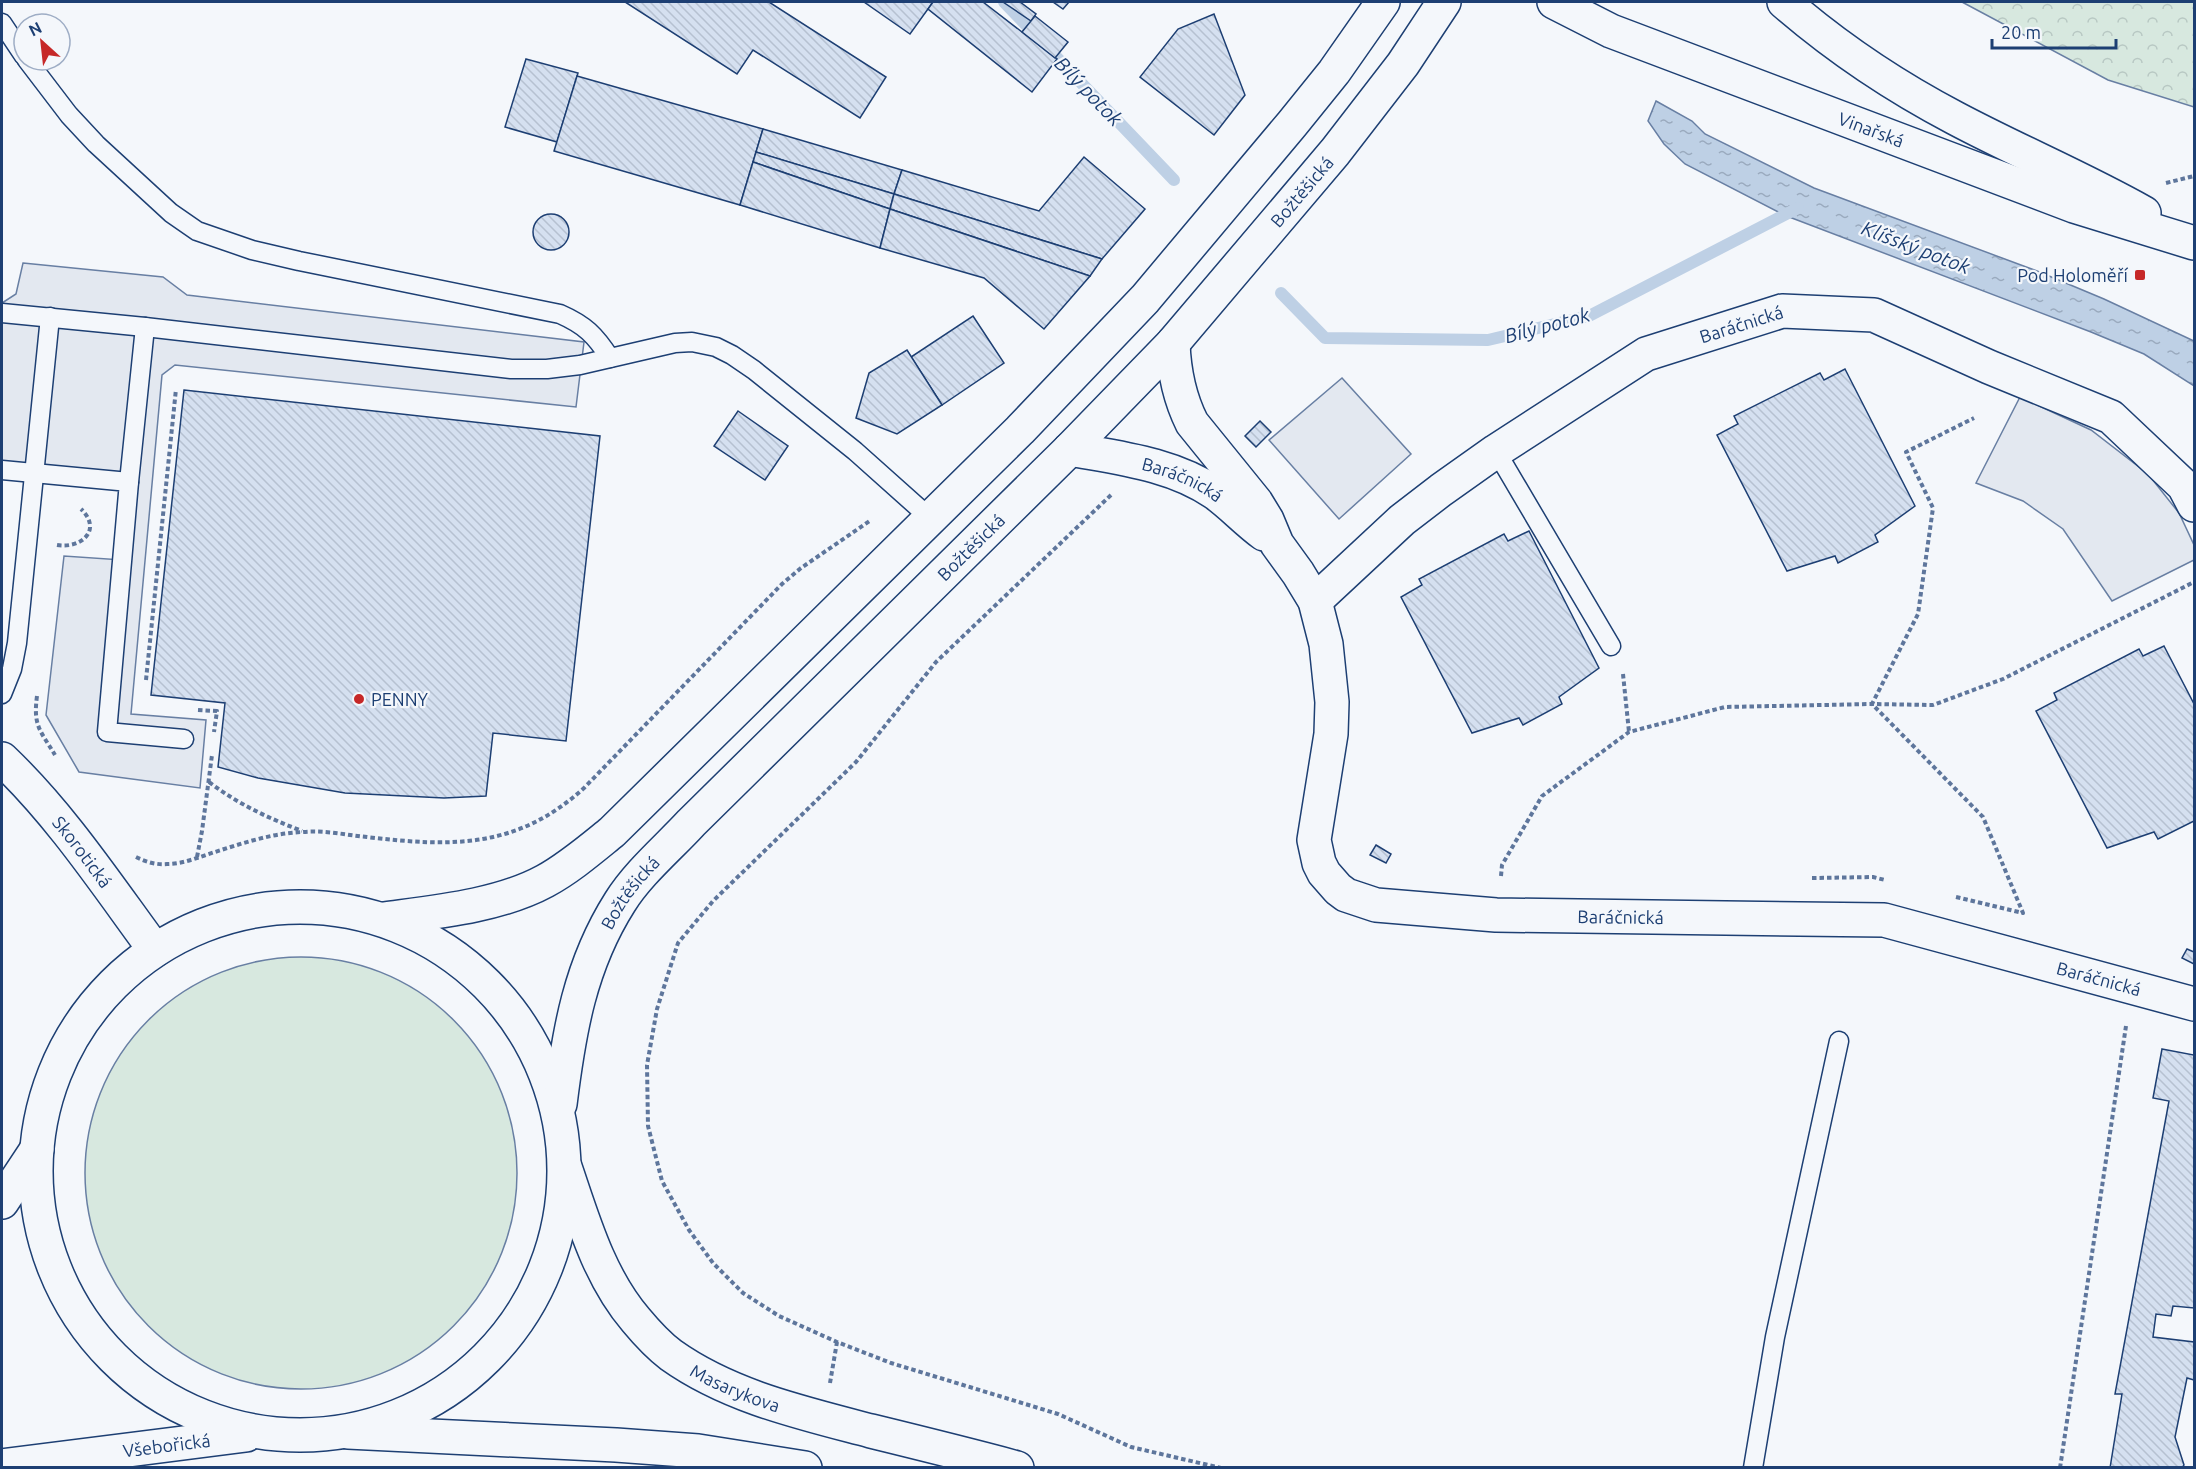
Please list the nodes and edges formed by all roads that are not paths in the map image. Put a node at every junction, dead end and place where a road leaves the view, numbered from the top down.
1 (1383, 2) edge
2 (1444, 2) edge
3 (1554, 2) edge
4 (1785, 2) edge
5 (2, 24) edge
6 (12, 39) edge
7 (36, 72) edge
8 (2194, 242) edge
9 (2, 313) edge
10 (50, 317) junction
11 (145, 327) junction
12 (1173, 343) junction
13 (610, 358) junction
14 (1070, 449) junction
15 (1496, 451) junction
16 (2, 470) edge
17 (33, 473) junction
18 (129, 482) junction
19 (2194, 505) edge
20 (930, 518) junction
21 (1277, 544) junction
22 (1315, 601) junction
23 (1611, 646) road end
24 (2, 694) edge
25 (184, 739) dead end
26 (2, 759) edge
27 (382, 919) junction
28 (155, 950) junction
29 (2194, 1004) edge
30 (1839, 1041) dead end
31 (559, 1114) junction
32 (37, 1149) junction
33 (565, 1167) junction
34 (2, 1202) edge
35 (348, 1432) junction
36 (263, 1433) junction
37 (2, 1466) edge
38 (805, 1467) edge
39 (1017, 1467) edge
40 (1753, 1467) edge

1 - 20 street
2 - 12 street, Božtěšická
3 - 8 street, Vinařská
4 - 8 street, Vinařská
5 - 6 lane
7 - 13 lane
9 - 10 lane
10 - 11 lane
10 - 17 lane
11 - 13 lane
11 - 18 lane
12 - 14 street, Božtěšická
12 - 21 street, Baráčnická
13 - 20 lane
14 - 21 street, Baráčnická
14 - 31 street, Božtěšická
15 - 19 street, Baráčnická
15 - 22 street, Baráčnická
15 - 23 lane
16 - 17 lane
17 - 18 lane
17 - 24 lane
18 - 25 lane
20 - 27 street
21 - 22 street, Baráčnická
22 - 29 street, Baráčnická
26 - 28 street, Skorotická
27 - 28 street
27 - 31 street
28 - 32 street
30 - 40 lane
31 - 33 street
32 - 34 street
32 - 36 street
33 - 35 street
33 - 39 street, Masarykova
35 - 36 street
35 - 38 street
36 - 37 street, Všebořická

